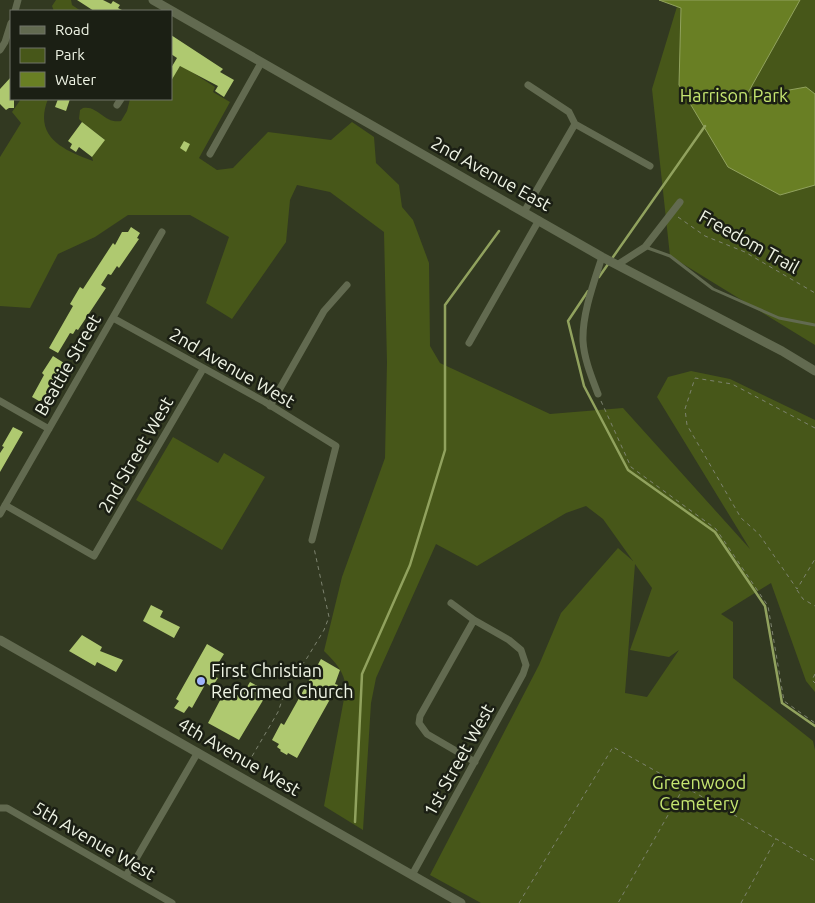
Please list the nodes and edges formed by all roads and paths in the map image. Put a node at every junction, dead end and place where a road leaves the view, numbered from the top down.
1 (154, 0) edge
2 (168, 10) edge
3 (172, 13) edge
4 (10, 27) edge
5 (0, 50) edge
6 (261, 64) junction
7 (528, 85) dead end
8 (575, 124) junction
9 (210, 154) dead end
10 (650, 166) dead end
11 (680, 202) dead end
12 (524, 212) junction
13 (672, 212) junction
14 (539, 220) junction
15 (162, 232) dead end
16 (644, 247) junction
17 (602, 257) junction
18 (617, 265) junction
19 (347, 284) dead end
20 (815, 292) edge
21 (112, 318) junction
22 (815, 326) edge
23 (469, 343) dead end
24 (203, 369) junction
25 (815, 371) edge
26 (598, 394) joint
27 (0, 401) edge
28 (270, 406) junction
29 (815, 428) edge
30 (49, 429) junction
31 (5, 505) junction
32 (0, 514) edge
33 (312, 540) joint
34 (815, 559) edge
35 (797, 589) junction
36 (451, 602) dead end
37 (815, 606) edge
38 (474, 620) junction
39 (0, 640) edge
40 (815, 674) edge
41 (815, 683) edge
42 (815, 722) edge
43 (198, 752) junction
44 (475, 762) junction
45 (240, 777) junction
46 (684, 786) junction
47 (0, 808) edge
48 (776, 839) junction
49 (815, 861) edge
50 (412, 875) junction
51 (126, 876) junction
52 (172, 903) edge
53 (461, 903) edge
54 (520, 903) edge
55 (618, 903) edge
56 (741, 903) edge

1 - 2 main road, 2nd Avenue East
3 - 6 main road, 2nd Avenue East
4 - 5 street
6 - 9 street
6 - 12 main road, 2nd Avenue East
7 - 8 street
8 - 10 street
8 - 12 street
11 - 13 street
12 - 14 main road, 2nd Avenue East
13 - 16 street
13 - 20 path, Freedom Trail
14 - 17 main road, 2nd Avenue East
14 - 23 street
15 - 21 street, Beattie Street
16 - 18 street
16 - 22 lane
17 - 18 main road, 2nd Avenue East
17 - 26 street
18 - 25 main road, 2nd Avenue East
19 - 28 street
21 - 24 street, 2nd Avenue West
21 - 30 street, Beattie Street
24 - 28 street, 2nd Avenue West
24 - 31 street, 2nd Street West
26 - 42 path
27 - 30 street
28 - 33 street, 2nd Avenue West
29 - 35 path
30 - 31 street, Beattie Street
31 - 32 street, Beattie Street
33 - 45 path
34 - 35 path
35 - 37 path
36 - 38 street
38 - 44 street, 1st Street West
38 - 44 street
39 - 43 main road, 4th Avenue West
40 - 41 path
43 - 45 main road, 4th Avenue West
43 - 51 street
44 - 50 street, 1st Street West
45 - 50 main road, 4th Avenue West
46 - 48 path
46 - 54 path
46 - 55 path
47 - 51 street, 5th Avenue West
48 - 49 path
48 - 56 path
50 - 53 main road, 4th Avenue West
51 - 52 street, 5th Avenue West

